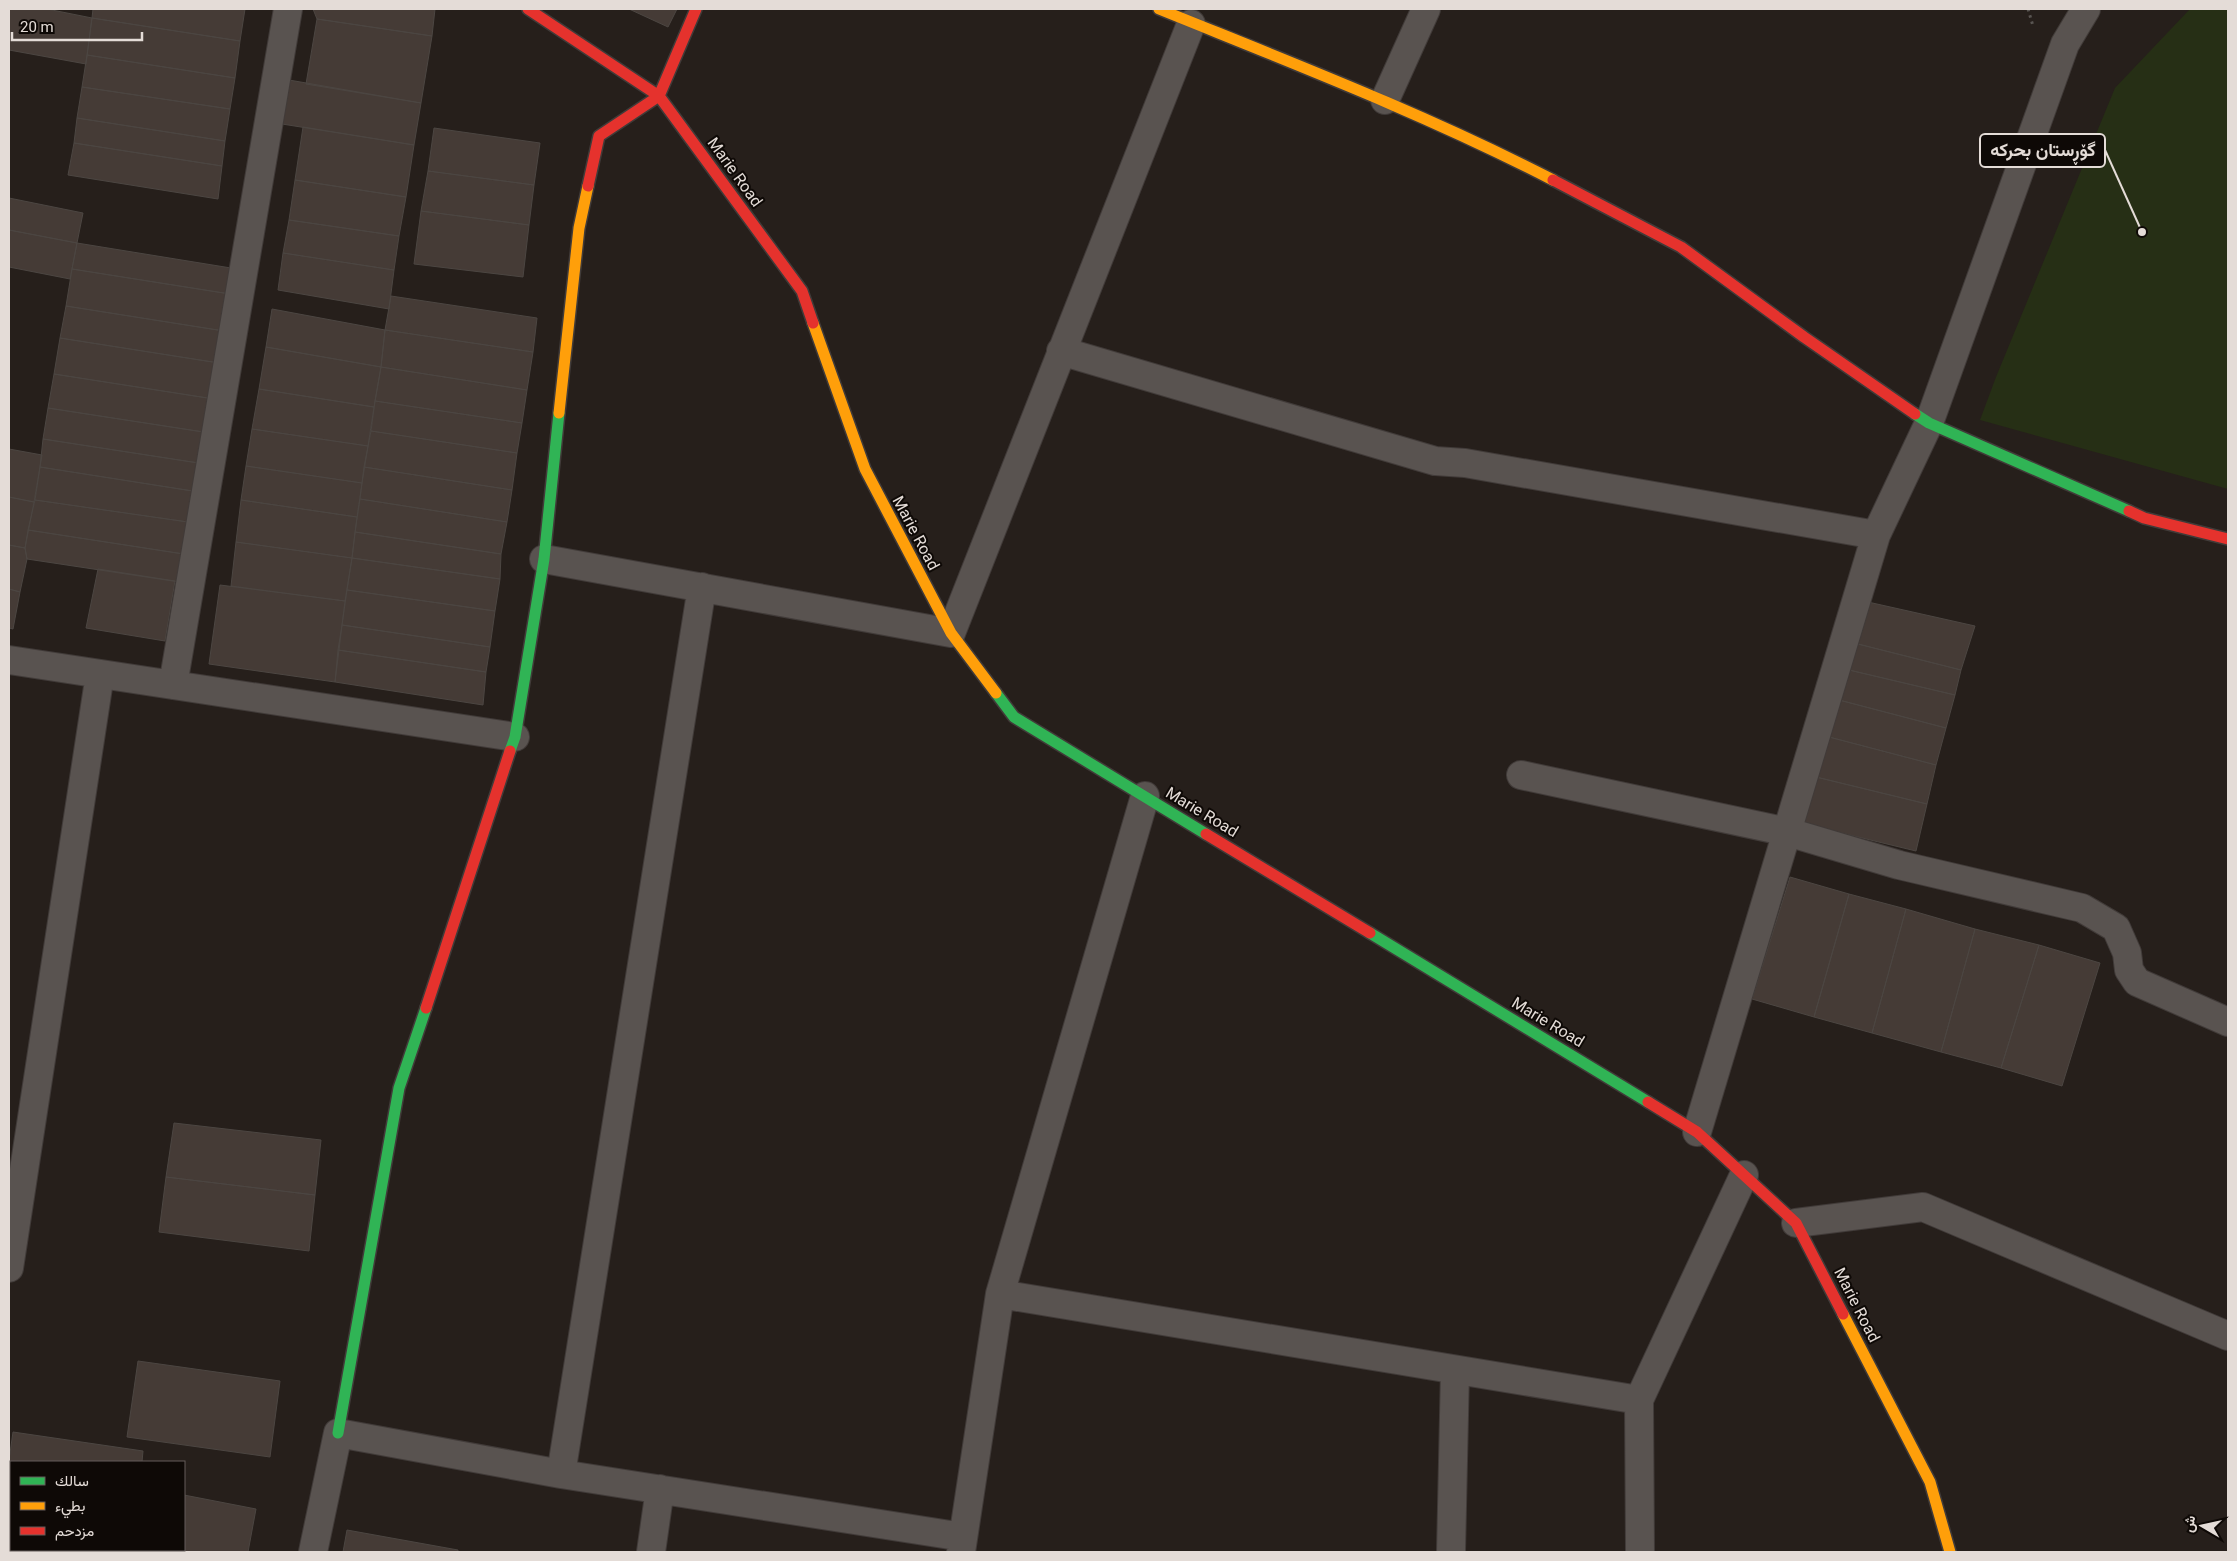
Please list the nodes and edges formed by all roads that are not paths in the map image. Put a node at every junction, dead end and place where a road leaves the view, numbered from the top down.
1 (288, 9) edge
2 (528, 9) edge
3 (696, 9) edge
4 (1159, 9) edge
5 (1426, 9) edge
6 (2086, 9) edge
7 (1191, 24) junction
8 (659, 96) junction
9 (1385, 100) junction
10 (1061, 351) junction
11 (1929, 423) junction
12 (1876, 535) junction
13 (2228, 539) edge
14 (544, 559) junction
15 (702, 587) junction
16 (951, 633) junction
17 (9, 660) edge
18 (100, 674) junction
19 (173, 685) junction
20 (515, 737) junction
21 (1521, 775) dead end
22 (1145, 796) junction
23 (1788, 832) junction
24 (2228, 1022) edge
25 (1697, 1132) junction
26 (1744, 1175) junction
27 (1796, 1222) junction
28 (9, 1268) edge
29 (1000, 1294) junction
30 (2228, 1336) edge
31 (1455, 1370) junction
32 (1639, 1400) junction
33 (338, 1433) junction
34 (561, 1474) junction
35 (660, 1489) junction
36 (962, 1545) edge
37 (313, 1552) edge
38 (651, 1552) edge
39 (1451, 1552) edge
40 (1640, 1552) edge
41 (1950, 1552) edge

1 - 19 street
2 - 8 street, Marie Road
3 - 8 street
4 - 7 street
5 - 9 street
6 - 11 street
7 - 9 street
7 - 10 street
8 - 14 street
8 - 16 street, Marie Road
9 - 11 street
10 - 12 street
10 - 16 street
11 - 12 street
11 - 13 street
12 - 23 street
14 - 15 street
14 - 20 street
15 - 16 street
15 - 34 street
16 - 22 street, Marie Road
17 - 18 street
18 - 19 street
18 - 28 street
19 - 20 street
20 - 33 street
21 - 23 street
22 - 25 street, Marie Road
22 - 29 street
23 - 24 street
23 - 25 street
25 - 26 street, Marie Road
26 - 27 street, Marie Road
26 - 32 street
27 - 30 street
27 - 41 street, Marie Road
29 - 31 street
29 - 36 street
31 - 32 street
31 - 39 street
32 - 40 street
33 - 34 street
33 - 37 street
34 - 35 street
35 - 36 street
35 - 38 street

